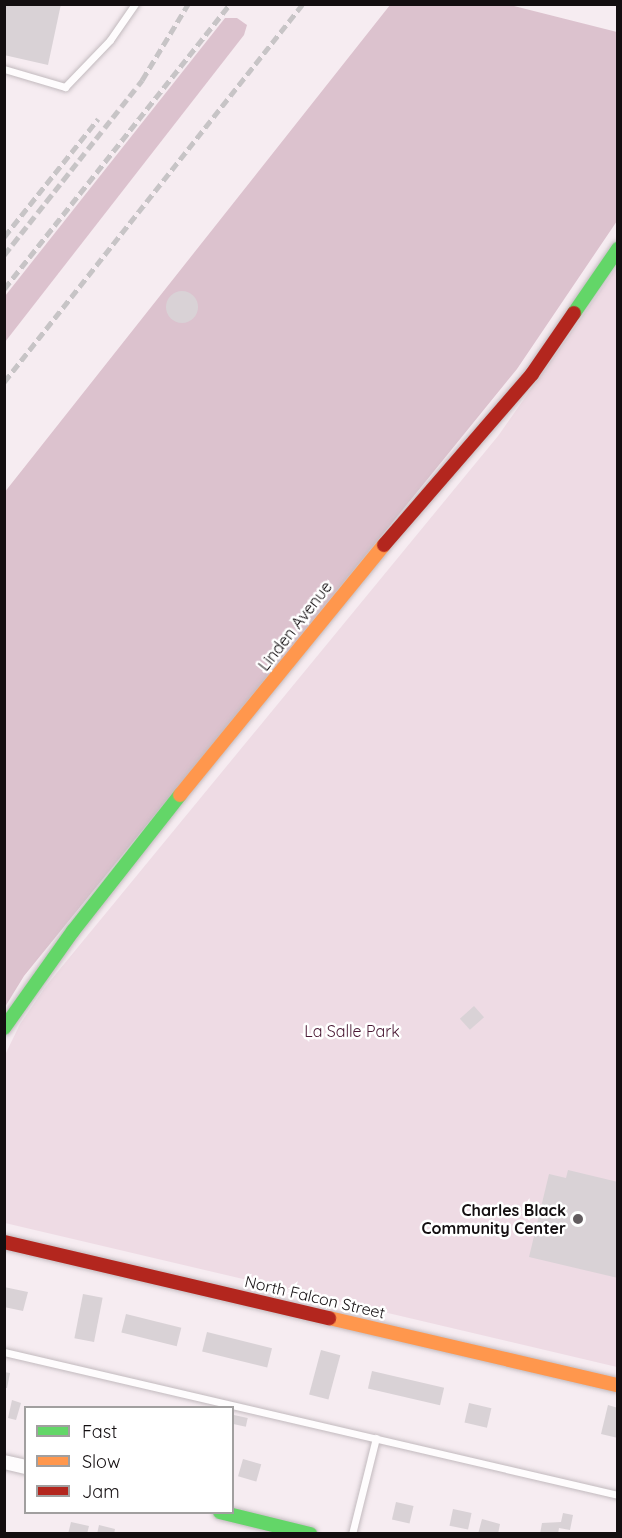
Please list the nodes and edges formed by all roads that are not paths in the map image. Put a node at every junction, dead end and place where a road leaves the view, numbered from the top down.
1 (135, 4) edge
2 (4, 69) edge
3 (618, 249) edge
4 (4, 1028) edge
5 (4, 1242) edge
6 (4, 1352) edge
7 (618, 1385) edge
8 (376, 1438) junction
9 (4, 1462) edge
10 (24, 1467) edge
11 (618, 1495) edge
12 (229, 1514) edge
13 (310, 1533) edge
14 (352, 1533) edge

1 - 2 lane
3 - 4 street, Linden Avenue
5 - 7 street, North Falcon Street
6 - 8 lane
8 - 11 lane
8 - 14 lane
9 - 10 street
12 - 13 street

